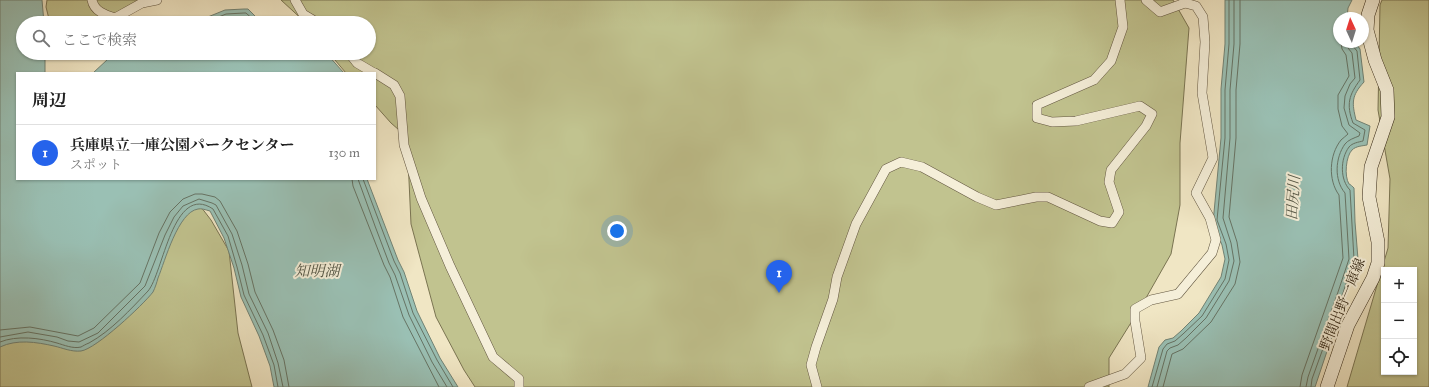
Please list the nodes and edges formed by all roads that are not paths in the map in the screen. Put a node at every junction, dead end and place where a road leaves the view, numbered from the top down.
1 (92, 0) edge
2 (157, 0) edge
3 (295, 0) edge
4 (1120, 0) edge
5 (1146, 0) edge
6 (1373, 0) edge
7 (1184, 1) edge
8 (108, 16) edge
9 (119, 16) edge
10 (306, 16) edge
11 (355, 60) edge
12 (373, 72) edge
13 (376, 74) edge
14 (519, 387) edge
15 (817, 387) edge
16 (1089, 387) edge
17 (1327, 387) edge

1 - 8 street
2 - 9 street
3 - 10 street
4 - 15 street
5 - 7 street
6 - 17 main road, 野間出野一庫線
7 - 16 street
11 - 12 street
13 - 14 street

